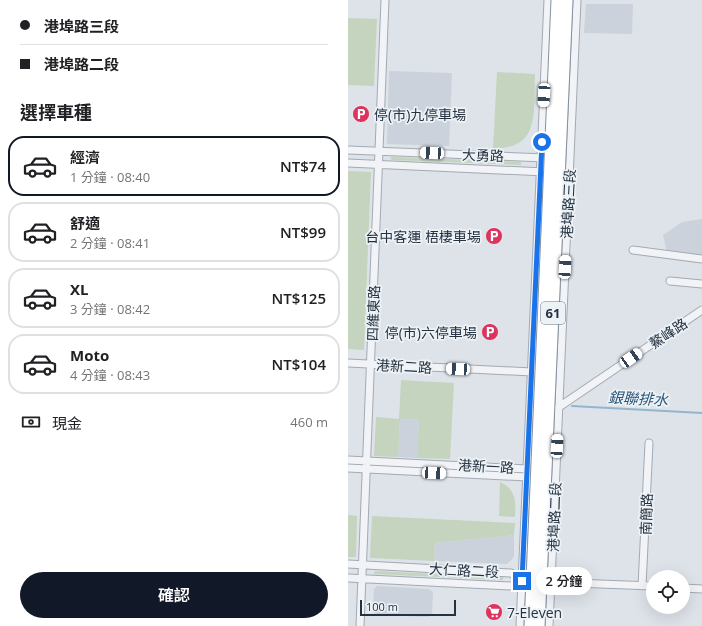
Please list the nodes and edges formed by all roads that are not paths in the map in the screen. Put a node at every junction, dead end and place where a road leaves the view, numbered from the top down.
1 (385, 0) edge
2 (548, 0) edge
3 (558, 0) edge
4 (567, 0) edge
5 (577, 0) edge
6 (348, 150) edge
7 (379, 151) junction
8 (541, 158) junction
9 (570, 159) junction
10 (348, 163) edge
11 (378, 164) junction
12 (540, 171) junction
13 (569, 173) junction
14 (633, 250) dead end
15 (702, 259) edge
16 (670, 281) dead end
17 (702, 284) edge
18 (702, 310) edge
19 (348, 363) edge
20 (371, 364) junction
21 (532, 372) junction
22 (530, 408) junction
23 (559, 409) junction
24 (649, 443) dead end
25 (348, 460) edge
26 (367, 461) junction
27 (348, 468) edge
28 (527, 468) junction
29 (366, 469) junction
30 (527, 477) junction
31 (348, 564) edge
32 (362, 565) junction
33 (348, 578) edge
34 (362, 578) junction
35 (522, 581) junction
36 (551, 583) junction
37 (642, 586) junction
38 (646, 586) edge
39 (690, 588) edge
40 (702, 589) edge
41 (360, 626) edge
42 (520, 626) edge
43 (530, 626) edge
44 (540, 626) edge
45 (549, 626) edge

1 - 7 street, 四維東路
2 - 8 street, 港埠路三段
3 - 43 highway, 61, bridge
4 - 44 highway, 61, bridge
5 - 9 street, 港埠路三段
6 - 7 street, 大勇路
7 - 8 street, 大勇路
7 - 11 street, 四維東路
8 - 9 street, 大勇路
8 - 12 street, 港埠路三段
9 - 13 street, 港埠路三段
10 - 11 street, 大勇路
11 - 12 street, 大勇路
11 - 20 street, 四維東路
12 - 13 street, 大勇路
12 - 21 street, 港埠路三段
13 - 23 street, 港埠路三段
14 - 15 street
16 - 17 street
18 - 23 street, 鰲峰路
19 - 20 street, 港新二路
20 - 21 street, 港新二路
20 - 26 street, 四維東路
21 - 22 street, 港埠路三段
22 - 23 street
22 - 28 street, 港埠路二段
23 - 36 street, 港埠路二段
24 - 37 street, 南簡路
25 - 26 street, 港新一路
26 - 28 street, 港新一路
26 - 29 street, 四維東路
27 - 29 street, 港新一路
28 - 30 street, 港埠路二段
29 - 30 street, 港新一路
29 - 32 street, 四維東路
30 - 35 street, 港埠路二段
31 - 32 street, 大仁路二段
32 - 34 street, 四維東路
32 - 35 street, 大仁路二段
33 - 34 street, 大仁路二段
34 - 35 street, 大仁路二段
34 - 41 street, 四維東路
35 - 36 street
35 - 42 street, 港埠路二段
36 - 37 street
36 - 45 street, 港埠路二段
37 - 38 street
39 - 40 street

